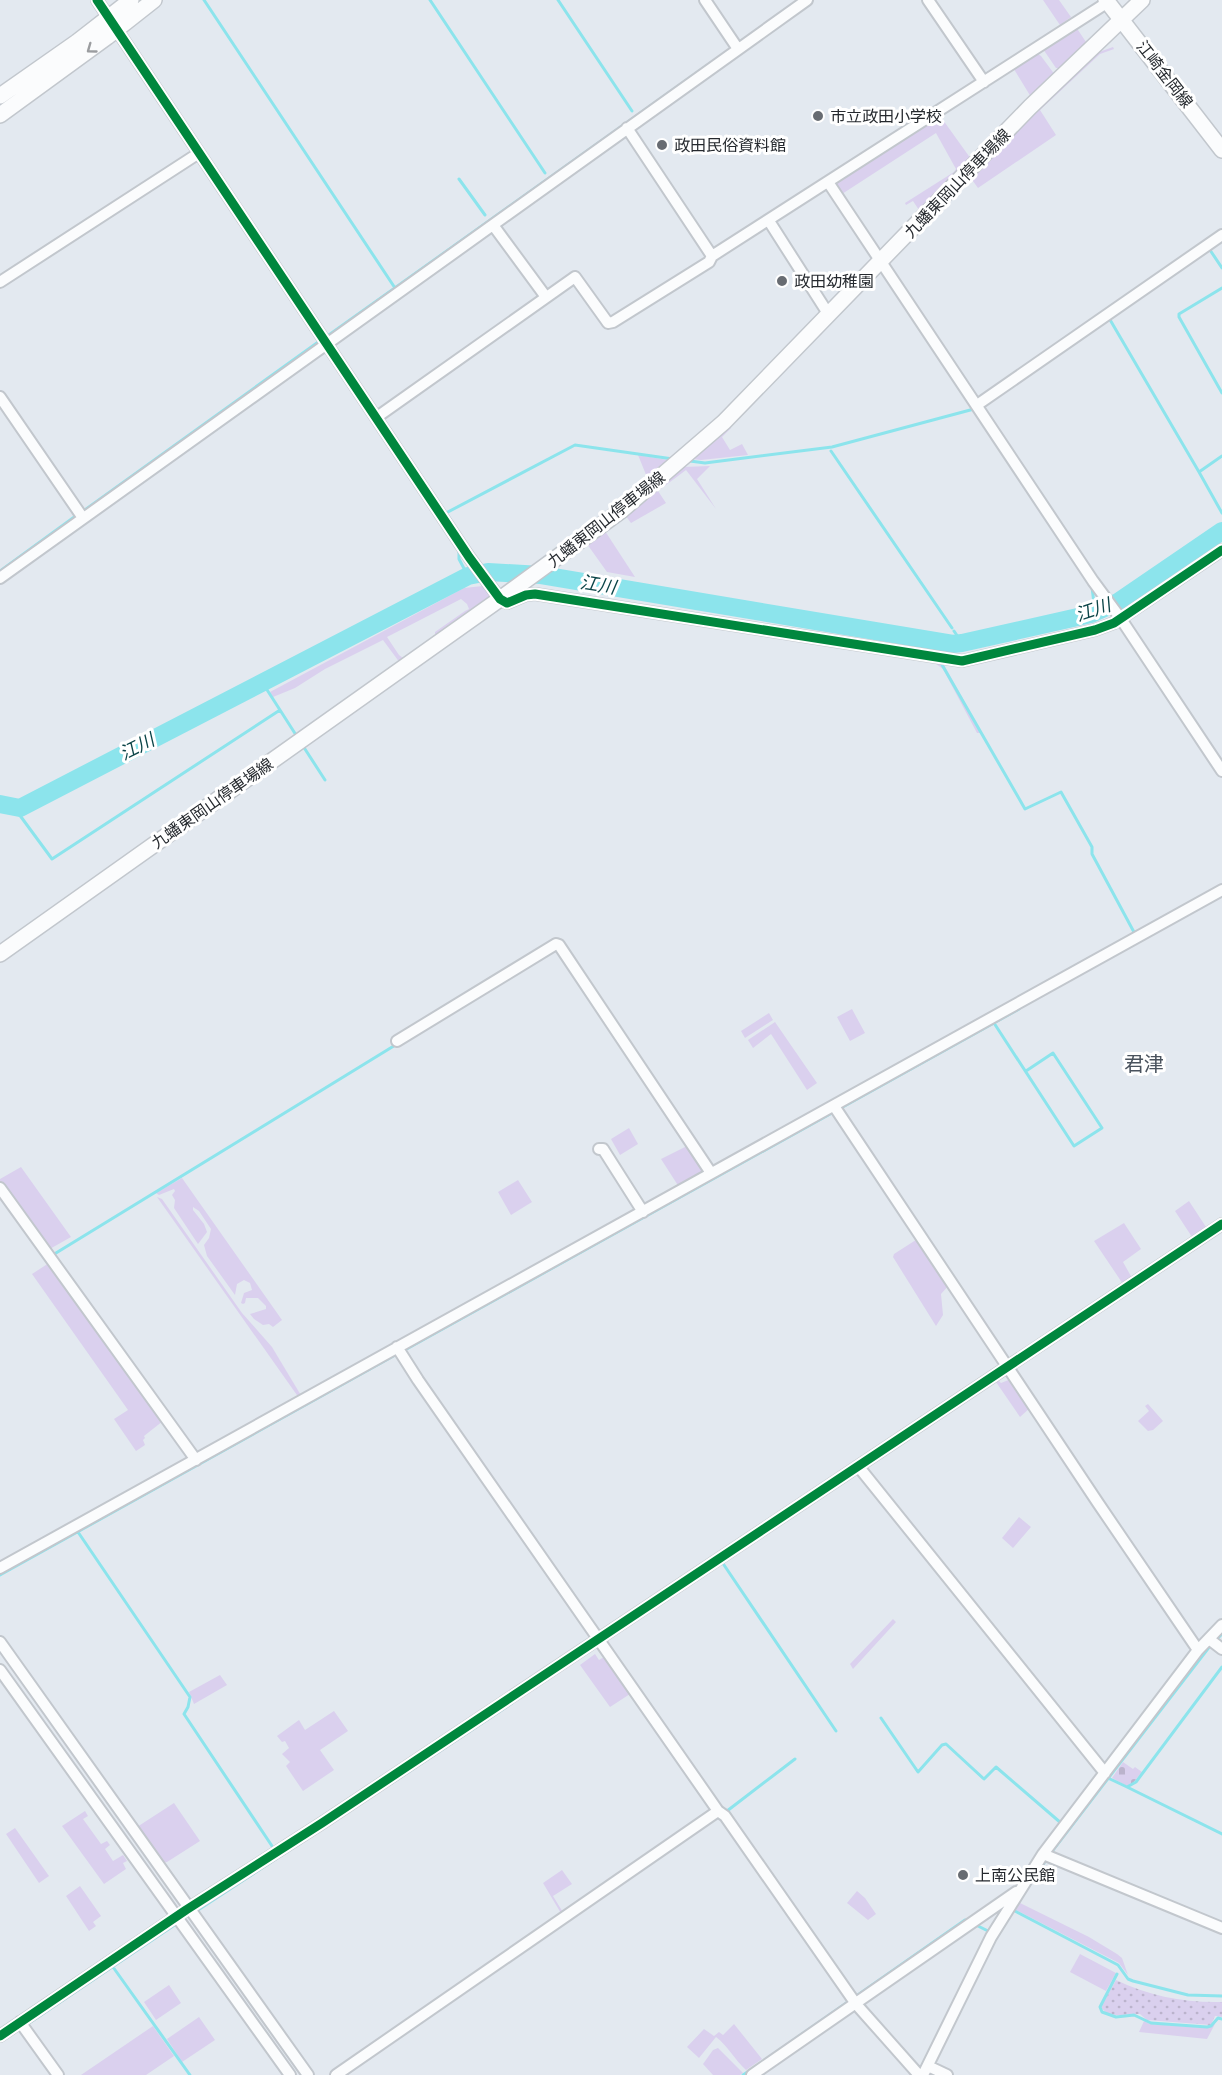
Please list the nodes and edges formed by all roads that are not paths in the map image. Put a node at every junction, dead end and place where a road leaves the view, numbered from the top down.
1 (97, 0) edge
2 (131, 0) edge
3 (154, 0) edge
4 (705, 0) edge
5 (807, 0) edge
6 (928, 0) edge
7 (1142, 0) edge
8 (1107, 1) edge
9 (1122, 19) junction
10 (112, 23) junction
11 (736, 46) junction
12 (983, 80) junction
13 (0, 96) edge
14 (0, 115) edge
15 (627, 128) junction
16 (1222, 150) edge
17 (199, 153) junction
18 (828, 182) junction
19 (769, 221) junction
20 (493, 225) junction
21 (1222, 235) edge
22 (712, 256) junction
23 (882, 261) junction
24 (0, 282) edge
25 (545, 296) junction
26 (829, 315) junction
27 (324, 340) junction
28 (0, 397) edge
29 (977, 405) junction
30 (375, 415) junction
31 (80, 515) junction
32 (1222, 550) edge
33 (0, 578) edge
34 (505, 595) junction
35 (1118, 617) junction
36 (1222, 771) edge
37 (1222, 890) edge
38 (0, 954) edge
39 (397, 1041) dead end
40 (836, 1109) junction
41 (598, 1149) dead end
42 (711, 1173) junction
43 (0, 1188) edge
44 (643, 1212) junction
45 (1222, 1224) edge
46 (399, 1350) junction
47 (1008, 1369) junction
48 (196, 1460) junction
49 (860, 1468) junction
50 (0, 1568) edge
51 (1222, 1625) edge
52 (601, 1640) junction
53 (0, 1642) edge
54 (1214, 1644) edge
55 (1198, 1650) junction
56 (0, 1670) edge
57 (1105, 1773) junction
58 (718, 1811) junction
59 (1043, 1854) junction
60 (1019, 1891) junction
61 (184, 1912) junction
62 (1222, 1928) edge
63 (854, 2000) junction
64 (22, 2025) junction
65 (0, 2036) edge
66 (926, 2070) edge
67 (58, 2075) edge
68 (290, 2075) edge
69 (308, 2075) edge
70 (336, 2075) edge
71 (752, 2075) edge
72 (947, 2075) edge

1 - 10 street
2 - 10 main road
3 - 10 main road
4 - 11 street
5 - 11 street
6 - 12 street
7 - 9 main road, 九蟠東岡山停車場線
8 - 9 main road, 江崎金岡線
8 - 12 street
9 - 16 main road, 江崎金岡線
9 - 23 main road, 九蟠東岡山停車場線
10 - 13 main road
10 -> 14 main road
10 - 17 street
11 - 15 street
12 - 18 street
15 - 20 street
15 - 22 street
17 - 24 street
17 - 27 street
18 - 19 street
18 - 23 street
19 - 22 street
19 - 26 street
20 - 25 street
20 - 27 street
21 - 29 street
22 - 25 street
23 - 26 main road, 九蟠東岡山停車場線
23 - 29 street
25 - 30 street
26 - 34 main road, 九蟠東岡山停車場線
27 - 30 street
27 - 31 street
28 - 31 street
29 - 35 street
30 - 34 street
31 - 33 street
32 - 35 street
34 - 35 street
34 - 38 main road, 九蟠東岡山停車場線
35 - 36 street
37 - 40 street
39 - 42 street
40 - 42 street
40 - 47 street
41 - 44 street
42 - 44 street
43 - 48 street
44 - 46 street
45 - 47 street
46 - 48 street
46 - 52 street
47 - 49 street
47 - 55 street
48 - 50 street
49 - 52 street
49 - 57 street
51 - 54 street
52 - 58 street
52 - 61 street
53 - 61 street
54 - 55 street
55 - 57 street
56 - 61 street
57 - 59 street
58 - 63 street
58 - 70 street
59 - 60 street
59 - 62 street
60 - 63 street
60 - 66 street
61 - 64 street
61 - 68 street
61 - 69 street
63 - 66 street
63 - 71 street
64 - 65 street
64 - 67 street
66 - 72 street

